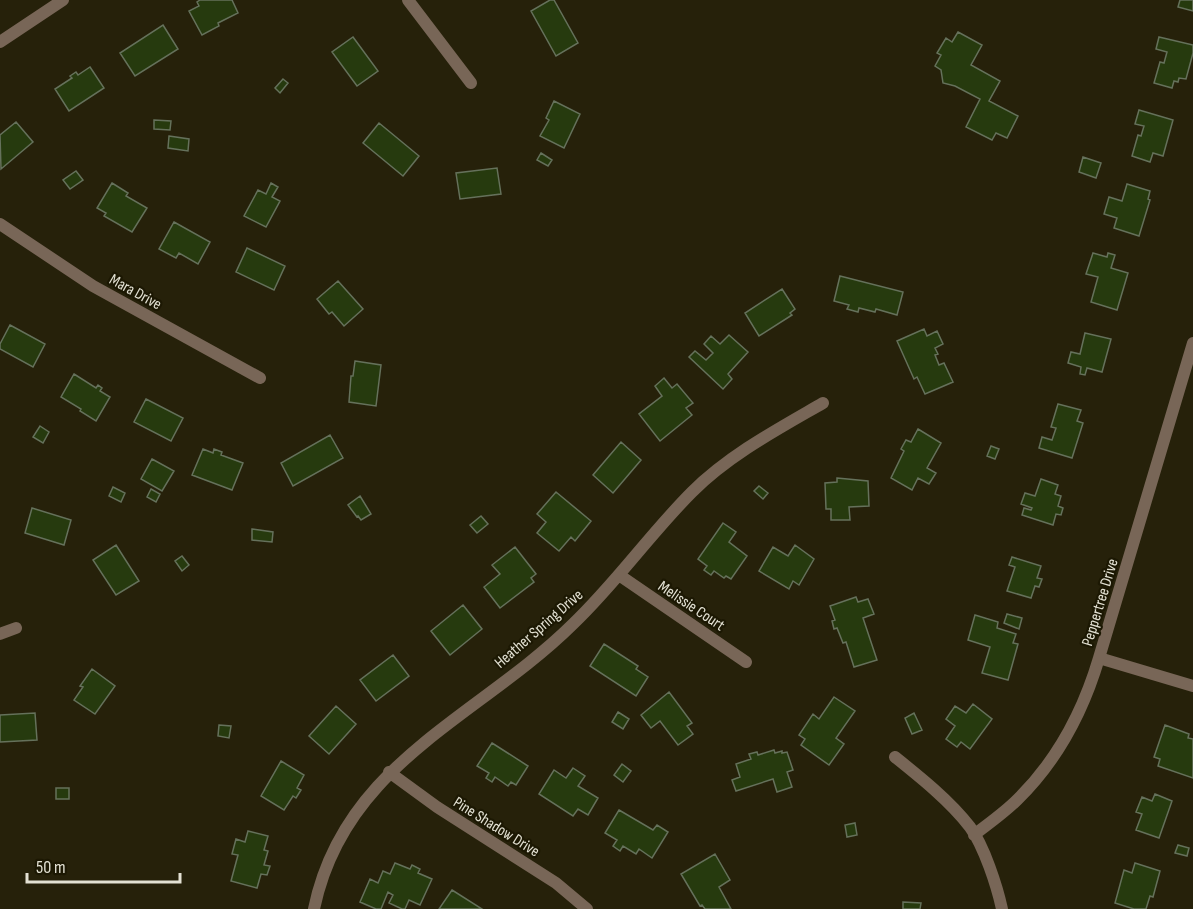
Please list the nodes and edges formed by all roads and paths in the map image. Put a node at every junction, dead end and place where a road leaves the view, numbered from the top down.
1 (63, 0) edge
2 (408, 0) edge
3 (0, 42) edge
4 (471, 84) dead end
5 (0, 224) edge
6 (1193, 343) edge
7 (260, 378) dead end
8 (822, 403) dead end
9 (620, 575) junction
10 (16, 628) dead end
11 (0, 634) edge
12 (1099, 658) junction
13 (746, 663) dead end
14 (1193, 686) edge
15 (896, 757) dead end
16 (390, 772) junction
17 (974, 835) junction
18 (314, 909) edge
19 (587, 909) edge
20 (1002, 909) edge

1 - 3 street
2 - 4 street
5 - 7 street, Mara Drive
6 - 12 street, Peppertree Drive
8 - 9 street, Heather Spring Drive
9 - 13 street, Melissie Court
9 - 16 street, Heather Spring Drive
10 - 11 street
12 - 14 street
12 - 17 street, Peppertree Drive
15 - 17 street
16 - 18 street, Heather Spring Drive
16 - 19 street, Pine Shadow Drive
17 - 20 street

